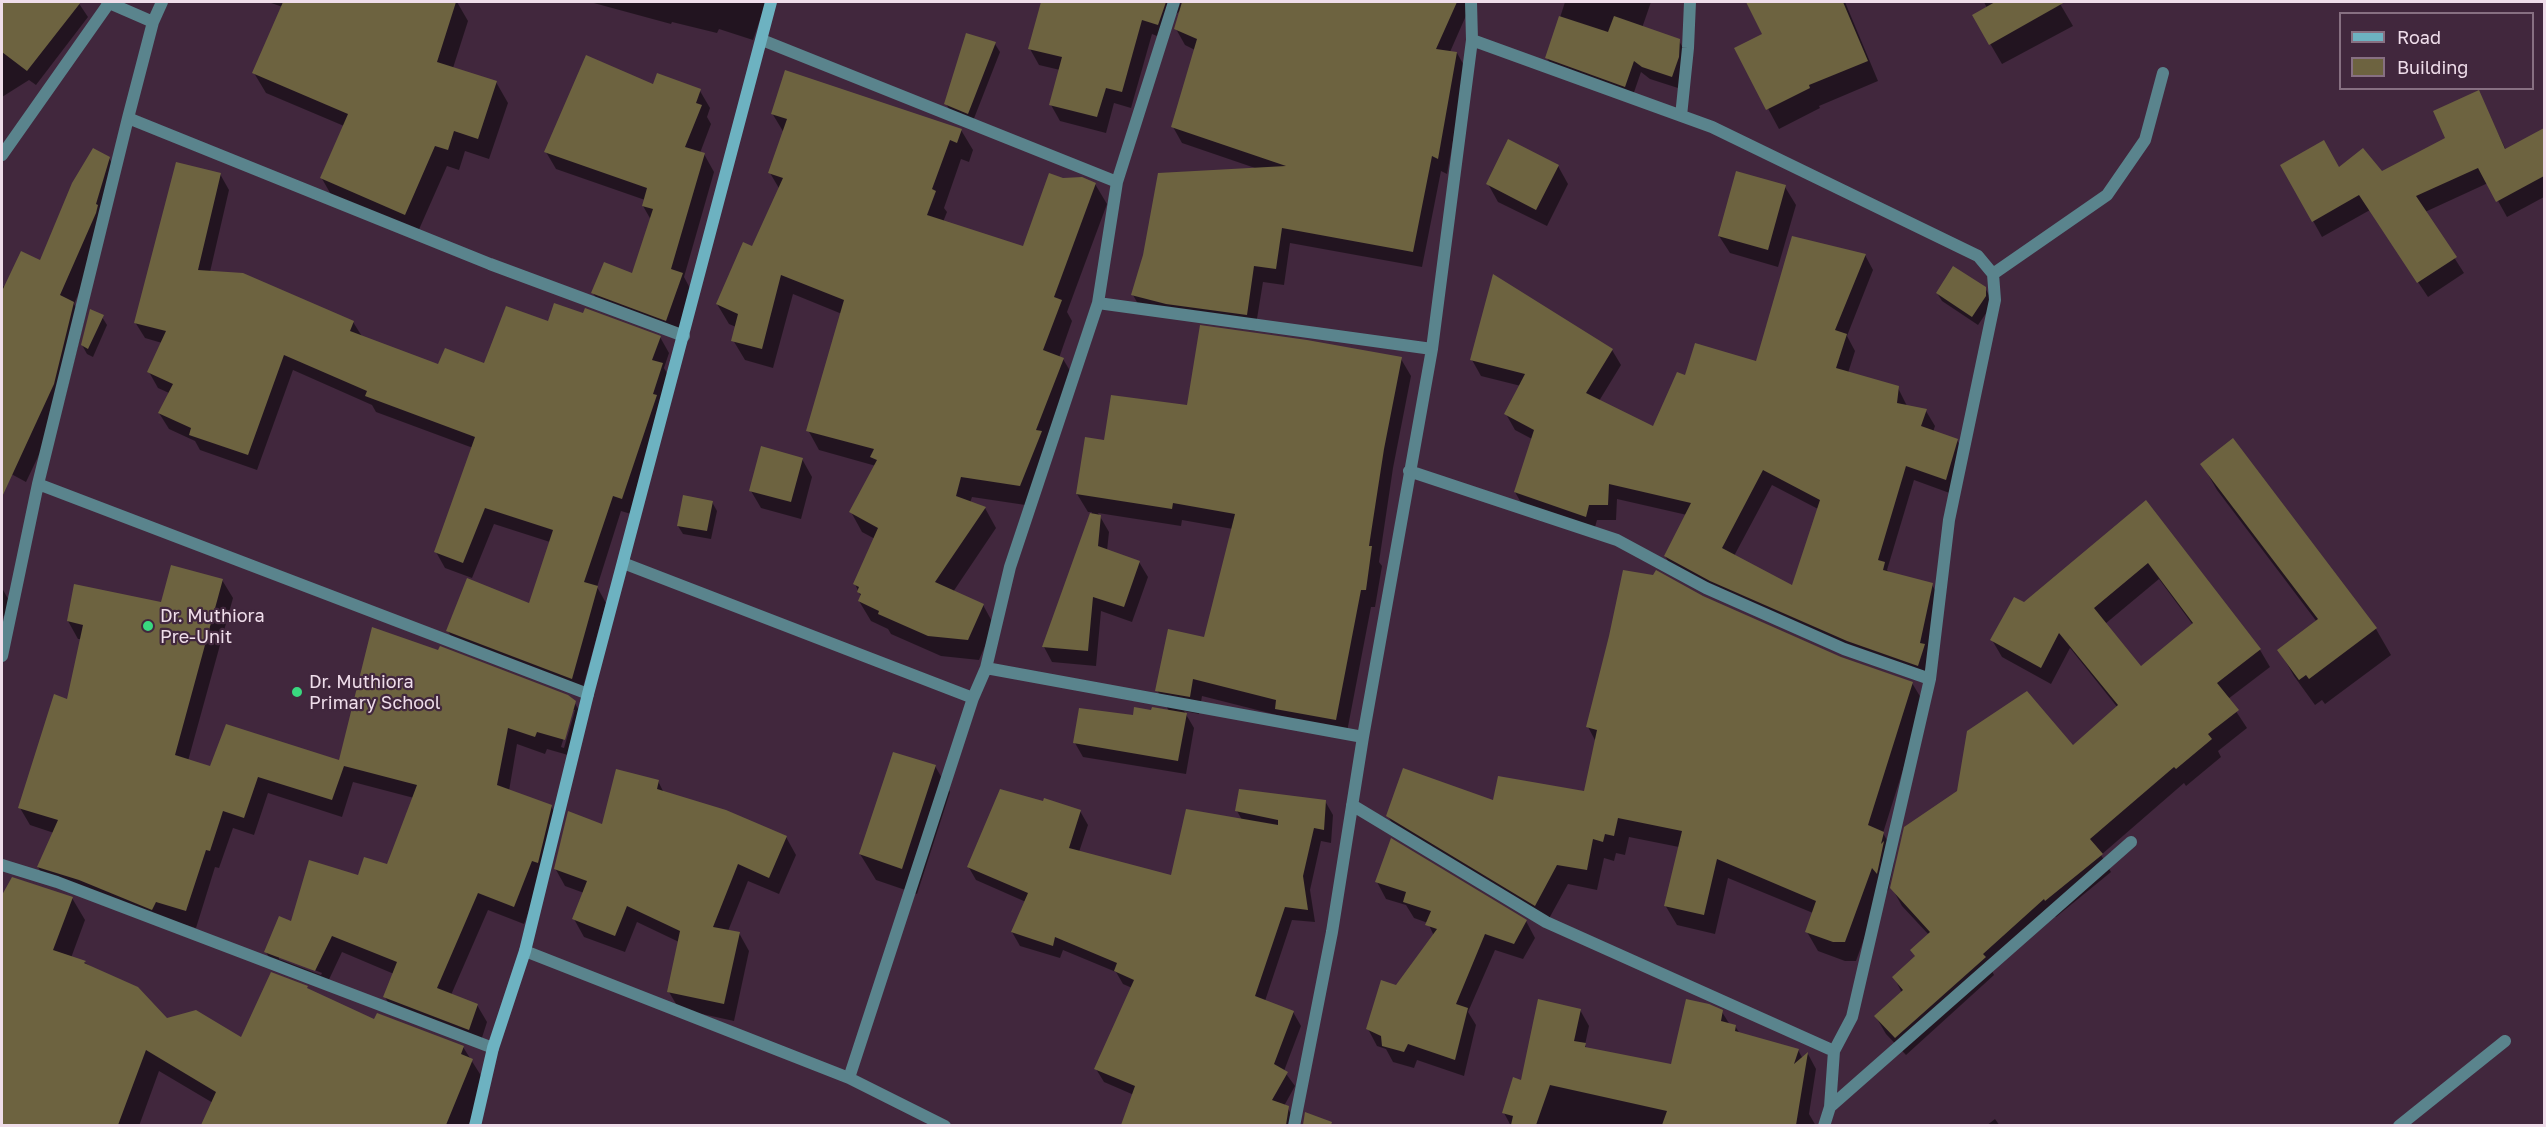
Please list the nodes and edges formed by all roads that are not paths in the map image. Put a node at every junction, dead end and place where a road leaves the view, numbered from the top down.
1 (108, 2) edge
2 (162, 2) edge
3 (771, 2) edge
4 (1174, 2) edge
5 (1471, 2) edge
6 (1690, 2) edge
7 (153, 22) junction
8 (762, 40) junction
9 (1472, 40) junction
10 (2163, 74) dead end
11 (1681, 116) junction
12 (128, 118) junction
13 (2, 154) edge
14 (1117, 182) junction
15 (1993, 274) junction
16 (1098, 303) junction
17 (684, 336) junction
18 (1432, 349) junction
19 (1409, 471) junction
20 (38, 484) junction
21 (623, 563) junction
22 (2, 656) edge
23 (986, 668) junction
24 (1930, 678) junction
25 (588, 694) junction
26 (973, 698) junction
27 (1363, 737) junction
28 (1352, 805) junction
29 (2131, 842) dead end
30 (2, 865) edge
31 (525, 951) junction
32 (2505, 1041) dead end
33 (494, 1048) junction
34 (1834, 1051) junction
35 (849, 1078) junction
36 (1830, 1107) junction
37 (475, 1125) edge
38 (945, 1125) edge
39 (1294, 1125) edge
40 (1824, 1125) edge
41 (2398, 1125) edge

1 - 7 street
1 - 13 street
2 - 7 street
3 - 8 main road
4 - 14 street
5 - 9 street
6 - 11 street
7 - 12 street
8 - 14 street
8 - 17 main road
9 - 11 street
9 - 18 street
10 - 15 street
11 - 15 street
12 - 17 street
12 - 20 street
14 - 16 street
15 - 24 street
16 - 18 street
16 - 23 street
17 - 21 main road
18 - 19 street
19 - 24 street
19 - 27 street
20 - 22 street
20 - 25 street
21 - 25 main road
21 - 26 street
23 - 26 street
23 - 27 street
24 - 34 street
25 - 31 main road
26 - 35 street
27 - 28 street
28 - 34 street
28 - 39 street
29 - 36 street
30 - 33 street
31 - 33 main road
31 - 35 street
32 - 41 street
33 - 37 main road
34 - 36 street
35 - 38 street
36 - 40 street

